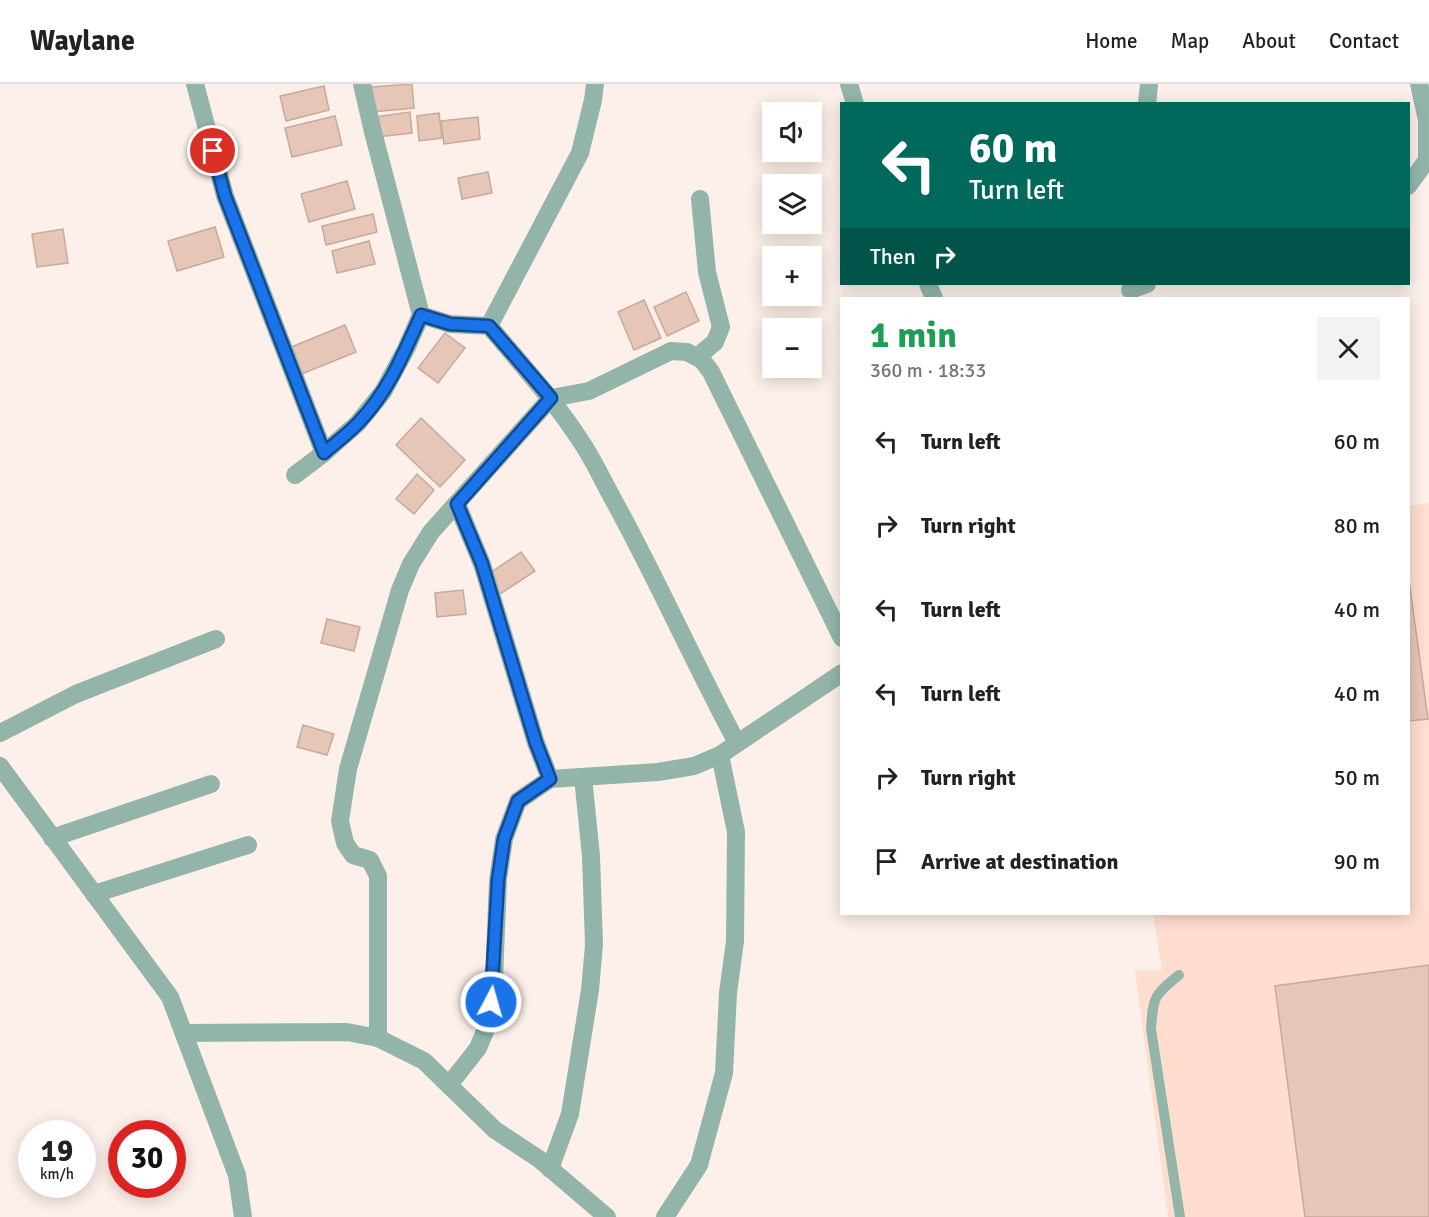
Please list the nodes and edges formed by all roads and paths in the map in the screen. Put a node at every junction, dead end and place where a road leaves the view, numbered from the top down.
1 (195, 84) edge
2 (362, 84) edge
3 (613, 84) edge
4 (849, 84) edge
5 (1149, 84) edge
6 (1419, 84) edge
7 (595, 85) edge
8 (854, 102) edge
9 (1147, 102) edge
10 (1410, 183) edge
11 (700, 199) dead end
12 (421, 315) junction
13 (489, 326) junction
14 (697, 357) junction
15 (551, 398) junction
16 (324, 453) junction
17 (295, 475) dead end
18 (457, 504) junction
19 (840, 634) edge
20 (216, 639) dead end
21 (840, 674) edge
22 (0, 733) edge
23 (737, 744) junction
24 (720, 755) junction
25 (0, 766) edge
26 (583, 777) junction
27 (550, 779) junction
28 (211, 784) dead end
29 (52, 838) junction
30 (248, 845) dead end
31 (94, 894) junction
32 (1179, 975) dead end
33 (184, 1034) junction
34 (378, 1038) junction
35 (449, 1085) junction
36 (550, 1168) junction
37 (243, 1217) edge
38 (607, 1217) edge
39 (665, 1217) edge
40 (1180, 1217) edge

1 - 16 street
2 - 12 street
3 - 7 street
4 - 8 street
5 - 9 street
6 - 10 street
7 - 13 street
11 - 14 street
12 - 13 street
12 - 16 street
13 - 15 street
14 - 15 street
14 - 19 street
15 - 18 street
15 - 23 street
16 - 17 street
18 - 27 street
18 - 34 street
20 - 22 street
21 - 23 street
23 - 24 street
24 - 26 street
24 - 39 street
25 - 29 street
26 - 27 street
26 - 36 street
27 - 35 street
28 - 29 street
29 - 31 street
30 - 31 street
31 - 33 street
32 - 40 lane
33 - 34 street
33 - 37 street
34 - 35 street
35 - 36 street
36 - 38 street

